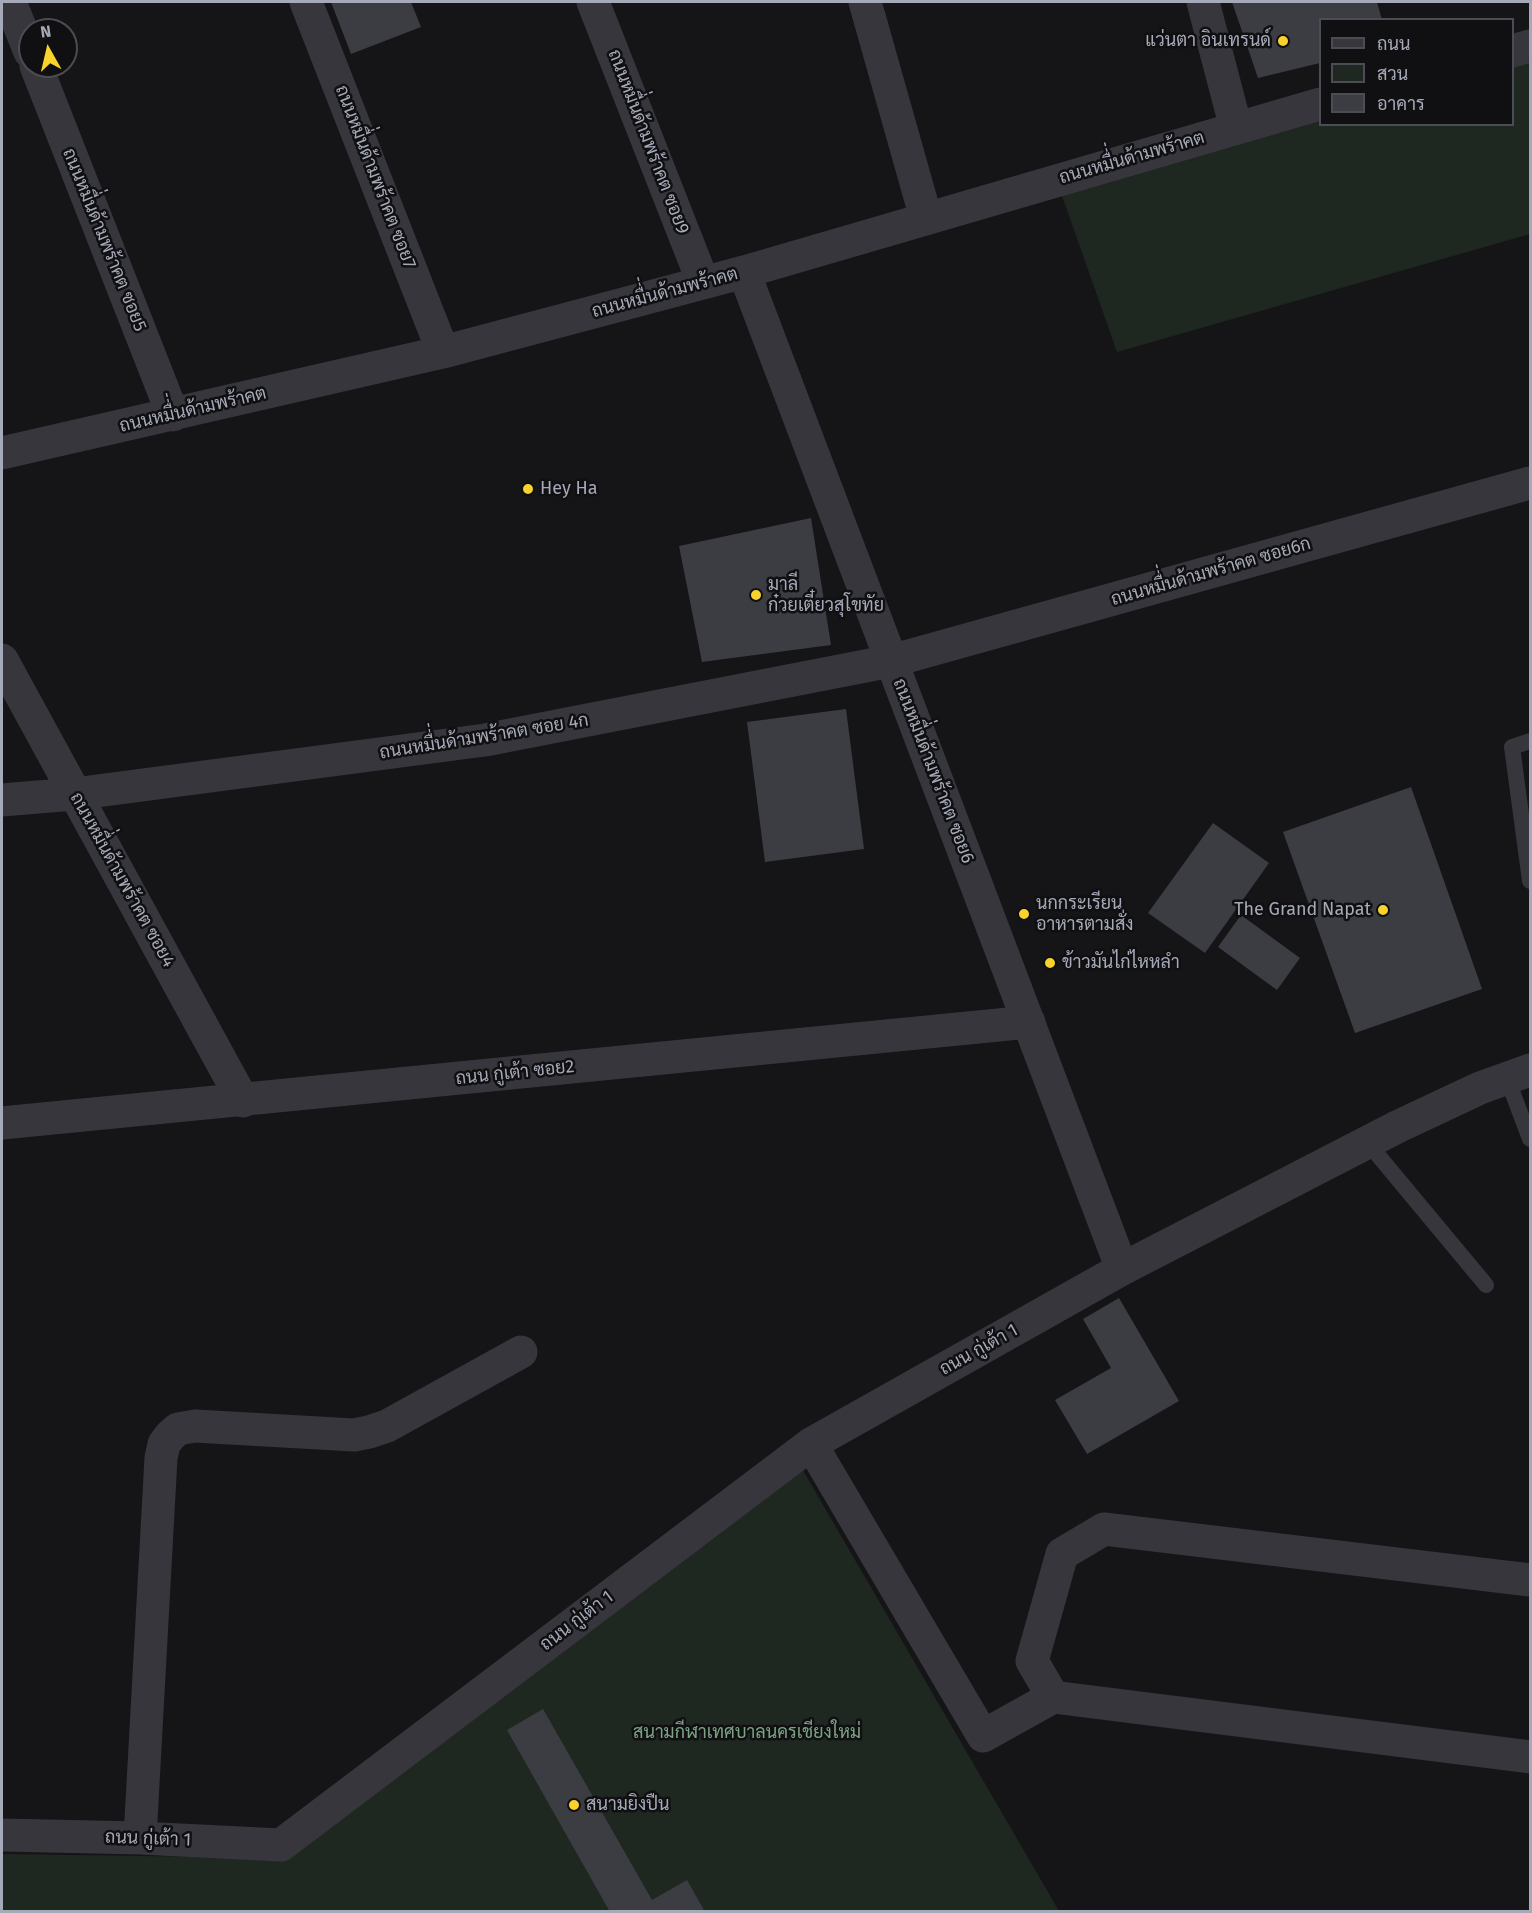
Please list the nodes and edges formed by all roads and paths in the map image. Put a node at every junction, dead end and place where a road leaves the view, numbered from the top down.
1 (10, 2) edge
2 (306, 2) edge
3 (593, 2) edge
4 (865, 2) edge
5 (1203, 2) edge
6 (18, 22) edge
7 (1530, 46) edge
8 (1514, 50) edge
9 (41, 78) edge
10 (1319, 104) edge
11 (1236, 128) junction
12 (926, 218) junction
13 (744, 272) junction
14 (703, 282) junction
15 (443, 352) junction
16 (173, 415) junction
17 (2, 453) edge
18 (1530, 483) edge
19 (2, 660) edge
20 (891, 661) junction
21 (1530, 741) edge
22 (74, 794) junction
23 (2, 800) edge
24 (1530, 881) edge
25 (1029, 1022) junction
26 (1519, 1074) edge
27 (243, 1101) junction
28 (2, 1123) edge
29 (1530, 1140) edge
30 (1367, 1143) junction
31 (1122, 1269) junction
32 (1486, 1285) dead end
33 (521, 1352) dead end
34 (811, 1444) junction
35 (1530, 1580) edge
36 (1053, 1697) junction
37 (1530, 1757) edge
38 (2, 1835) edge
39 (140, 1838) junction

1 - 6 street
2 - 15 street, ถนนหมื่่นด้ามพร้าคต ซอย7
3 - 14 street, ถนนหมื่่นด้ามพร้าคต ซอย9
4 - 12 street
5 - 11 street
7 - 8 street
9 - 16 street, ถนนหมื่่นด้ามพร้าคต ซอย5
10 - 11 street, ถนนหมื่่นด้ามพร้าคต
11 - 12 street, ถนนหมื่่นด้ามพร้าคต
12 - 13 street, ถนนหมื่่นด้ามพร้าคต
13 - 14 street, ถนนหมื่่นด้ามพร้าคต
13 - 20 street, ถนนหมื่่นด้ามพร้าคต ซอย6
14 - 15 street, ถนนหมื่่นด้ามพร้าคต
15 - 16 street, ถนนหมื่่นด้ามพร้าคต
16 - 17 street, ถนนหมื่่นด้ามพร้าคต
18 - 20 street, ถนนหมื่่นด้ามพร้าคต ซอย6ก
19 - 22 street, ถนนหมื่่นด้ามพร้าคต ซอย4
20 - 22 street, ถนนหมื่่นด้ามพร้าคต ซอย 4ก
20 - 25 street, ถนนหมื่่นด้ามพร้าคต ซอย6
21 - 24 lane
22 - 23 street, ถนนหมื่่นด้ามพร้าคต ซอย 4ก
22 - 27 street, ถนนหมื่่นด้ามพร้าคต ซอย4
25 - 27 street, ถนน กู่เต้า ซอย2
25 - 31 street, ถนนหมื่่นด้ามพร้าคต ซอย6
26 - 29 lane
26 - 30 street, ถนน กู่เต้า 1
27 - 28 street, ถนน กู่เต้า ซอย2
30 - 31 street, ถนน กู่เต้า 1
30 - 32 lane
31 - 34 street, ถนน กู่เต้า 1
33 - 39 street
34 - 36 street
34 - 39 street, ถนน กู่เต้า 1
35 - 36 street
36 - 37 street
38 - 39 street, ถนน กู่เต้า 1

